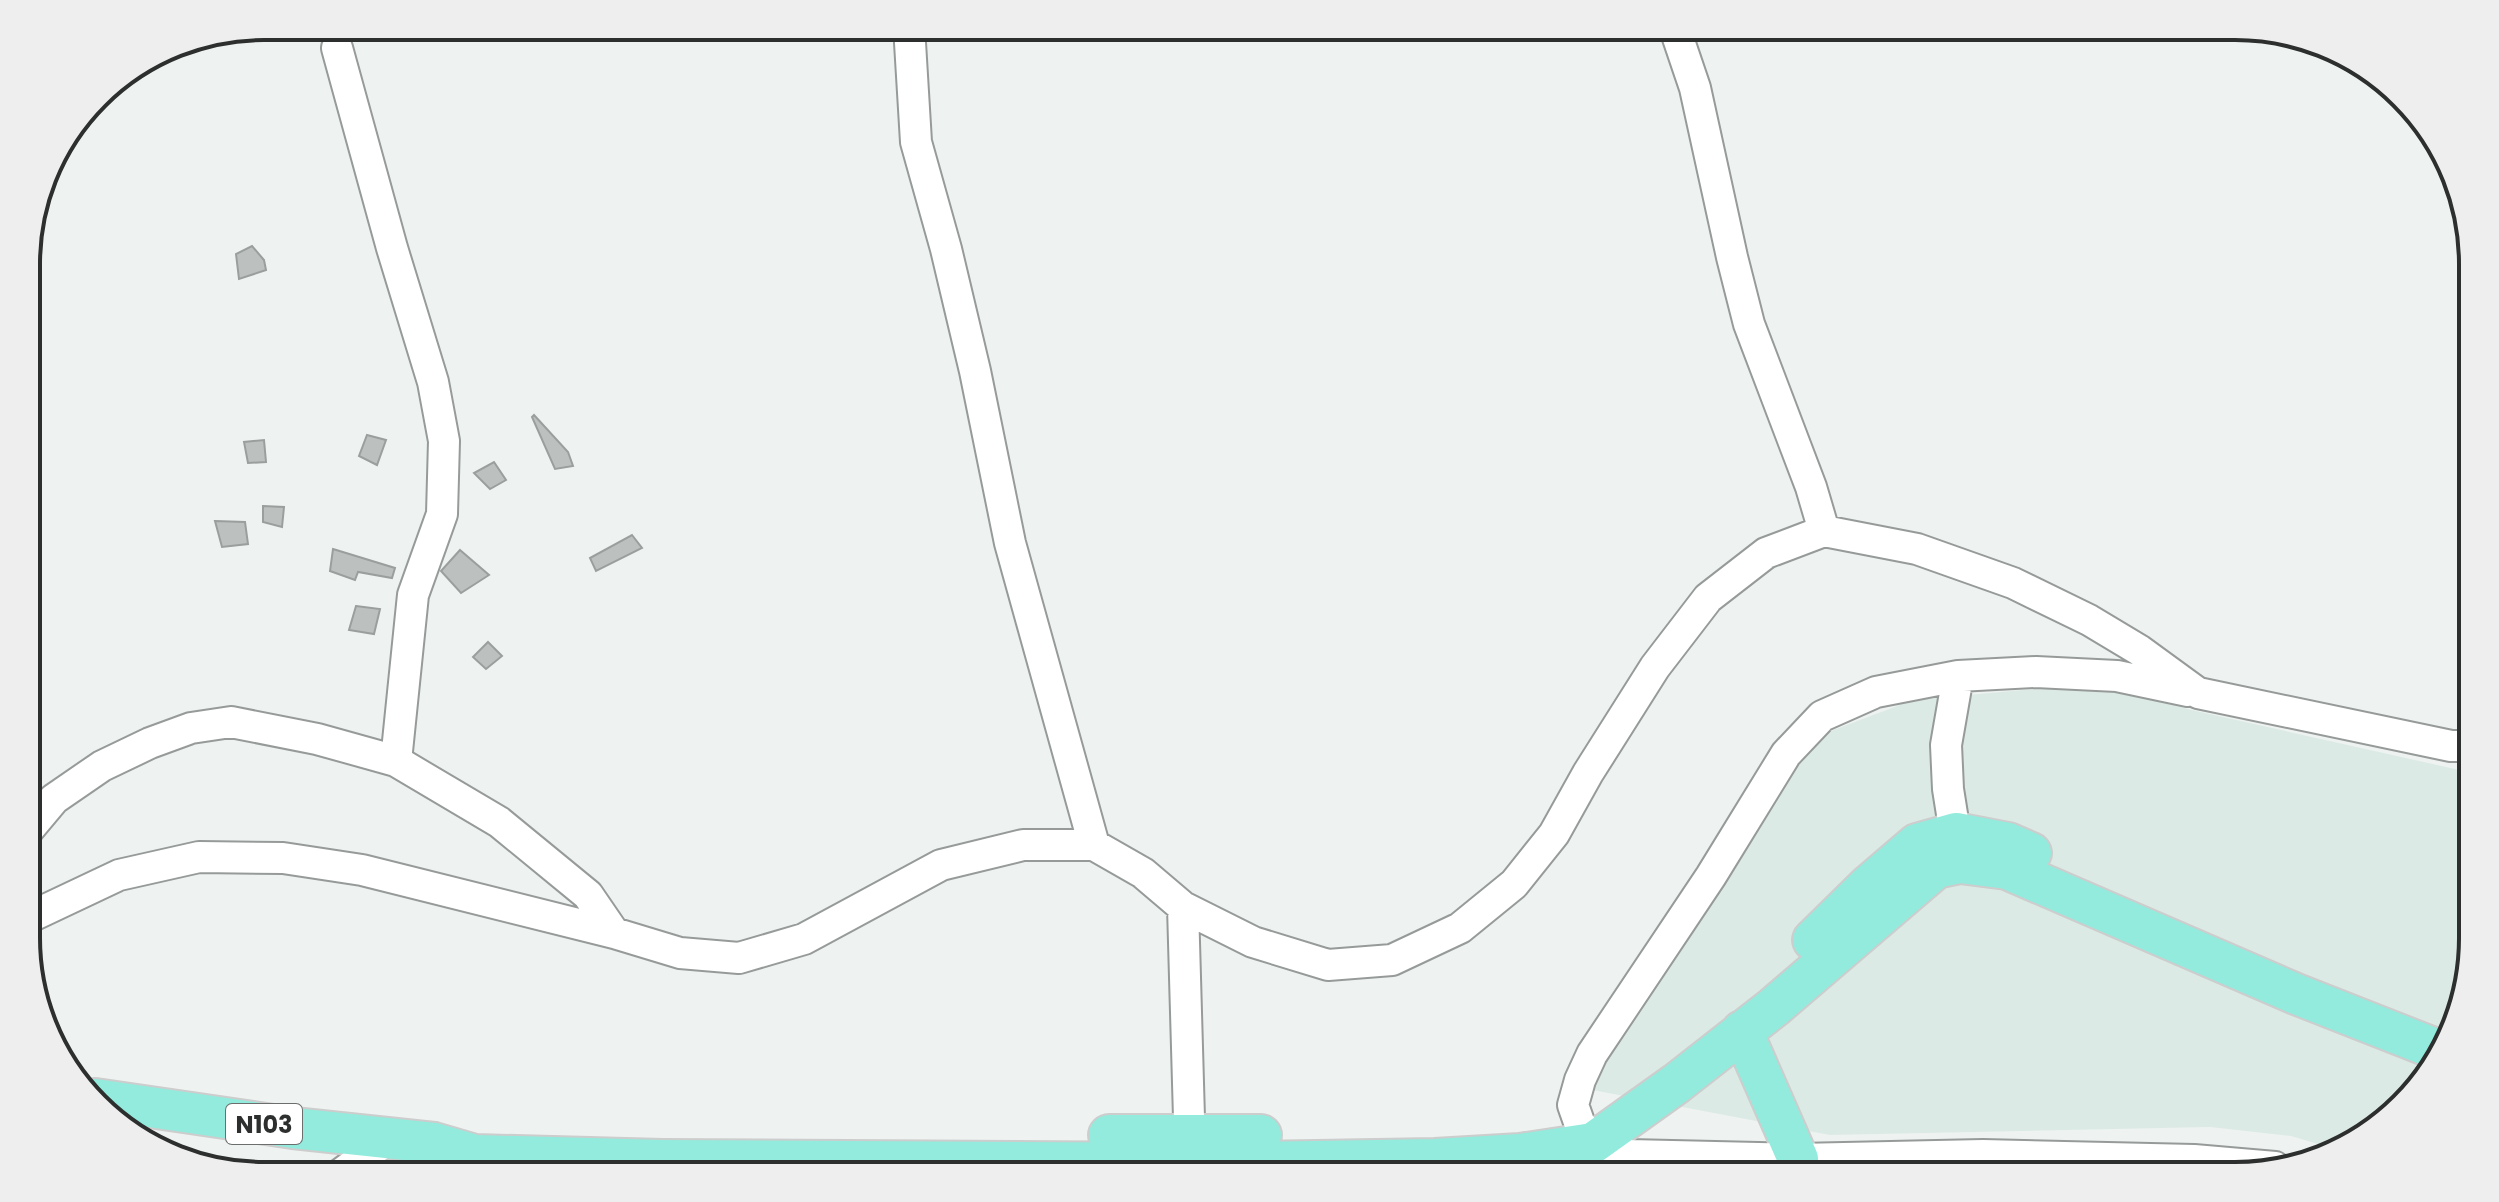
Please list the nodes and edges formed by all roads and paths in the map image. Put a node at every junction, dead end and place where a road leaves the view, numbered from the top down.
1 (910, 40) edge
2 (1679, 40) edge
3 (337, 48) dead end
4 (1824, 531) junction
5 (1958, 676) junction
6 (2198, 693) junction
7 (2459, 746) edge
8 (396, 761) junction
9 (40, 816) edge
10 (1094, 845) junction
11 (1958, 848) junction
12 (1183, 907) junction
13 (40, 912) edge
14 (614, 933) junction
15 (2301, 981) junction
16 (2441, 1025) edge
17 (1742, 1031) junction
18 (2431, 1046) edge
19 (112, 1102) edge
20 (1586, 1132) junction
21 (388, 1139) junction
22 (1190, 1149) junction
23 (1798, 1159) junction
24 (357, 1162) edge
25 (1876, 1162) edge
26 (2123, 1162) edge
27 (2217, 1162) edge

1 - 10 street
2 - 4 street
3 - 8 street
4 - 6 street
4 - 12 street
5 - 6 street
5 - 11 street
5 - 20 street
6 - 7 street
8 - 9 street
8 - 14 street
10 - 12 street
10 - 14 street
11 - 15 main road, N103
11 - 17 main road, N103
11 - 20 main road, N103
12 - 22 street
13 - 14 street
15 - 16 main road, N103
15 - 18 main road, N103
17 - 20 main road, N103
17 - 23 main road
19 - 21 main road, N103
20 - 22 main road, N103
20 - 23 street
21 - 22 main road, N103
21 - 24 street
23 - 25 street
26 - 27 street

